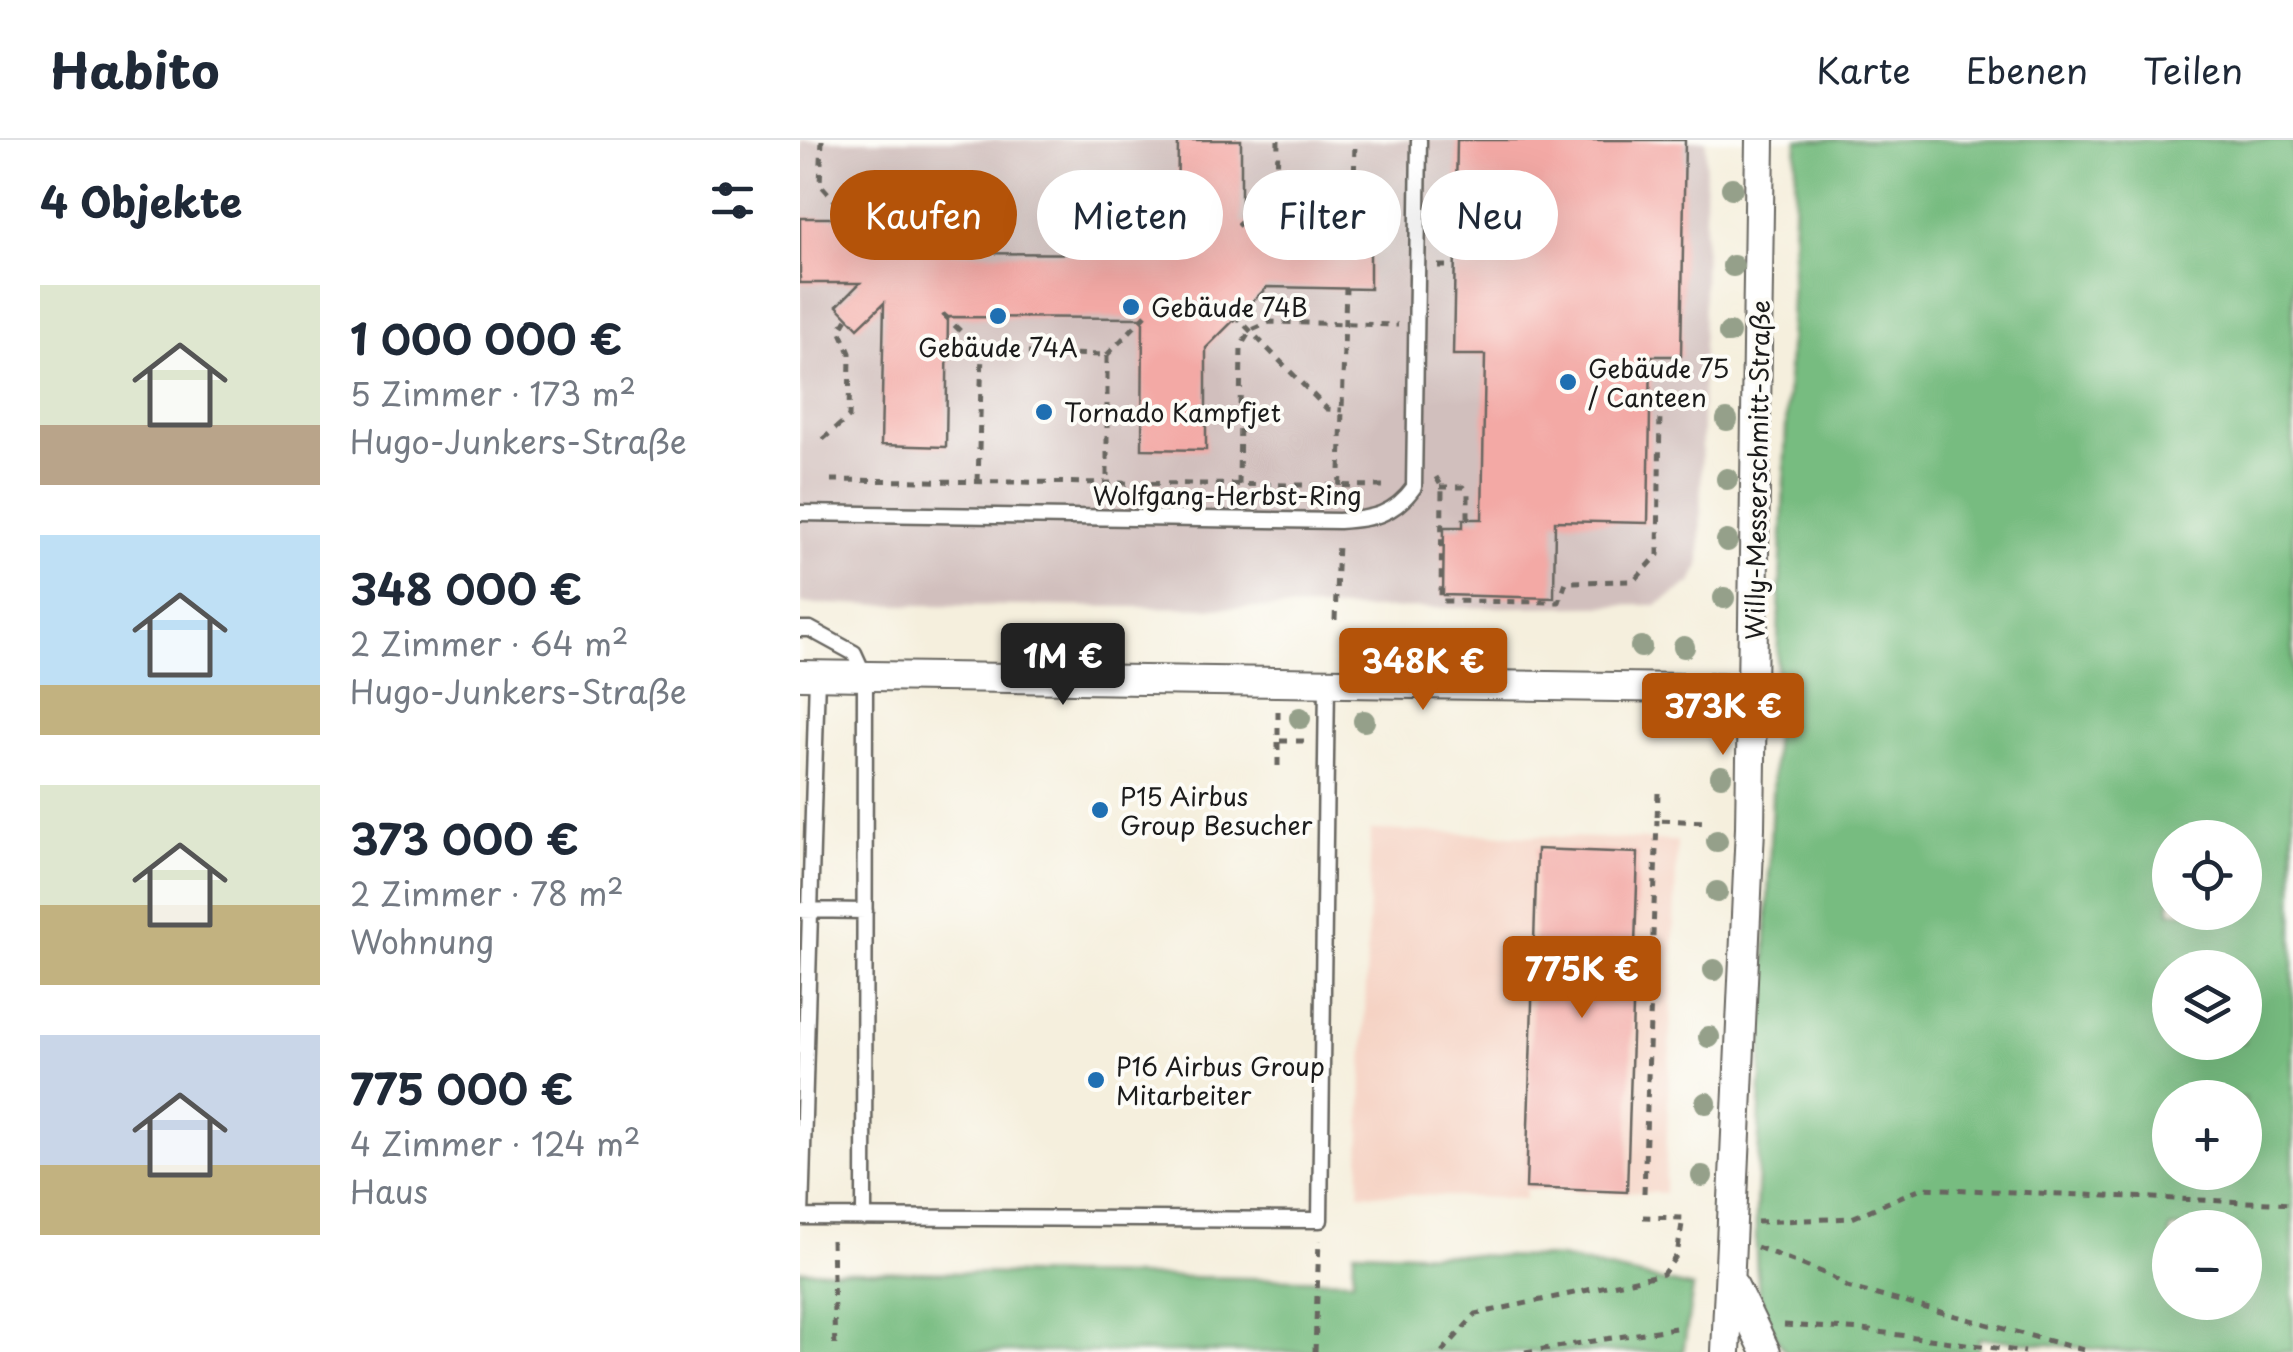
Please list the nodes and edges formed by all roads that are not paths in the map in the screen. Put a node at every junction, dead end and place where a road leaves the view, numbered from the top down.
1 (1419, 140) edge
2 (1760, 140) edge
3 (800, 513) edge
4 (800, 629) edge
5 (808, 675) edge
6 (865, 676) junction
7 (1327, 682) junction
8 (1754, 690) junction
9 (805, 910) edge
10 (864, 911) junction
11 (800, 1217) edge
12 (864, 1218) junction
13 (1731, 1280) junction
14 (1726, 1352) edge
15 (1766, 1352) edge

1 - 3 lane, Wolfgang-Herbst-Ring
2 - 8 street, Willy-Messerschmitt-Straße
4 - 6 lane
5 - 6 street
5 - 9 lane
6 - 7 street
6 - 10 lane
7 - 8 street
7 - 12 lane
8 - 13 street, Willy-Messerschmitt-Straße
9 - 10 lane
9 - 11 lane
10 - 12 lane
11 - 12 lane
13 - 14 street, Willy-Messerschmitt-Straße
13 - 15 street, Willy-Messerschmitt-Straße

